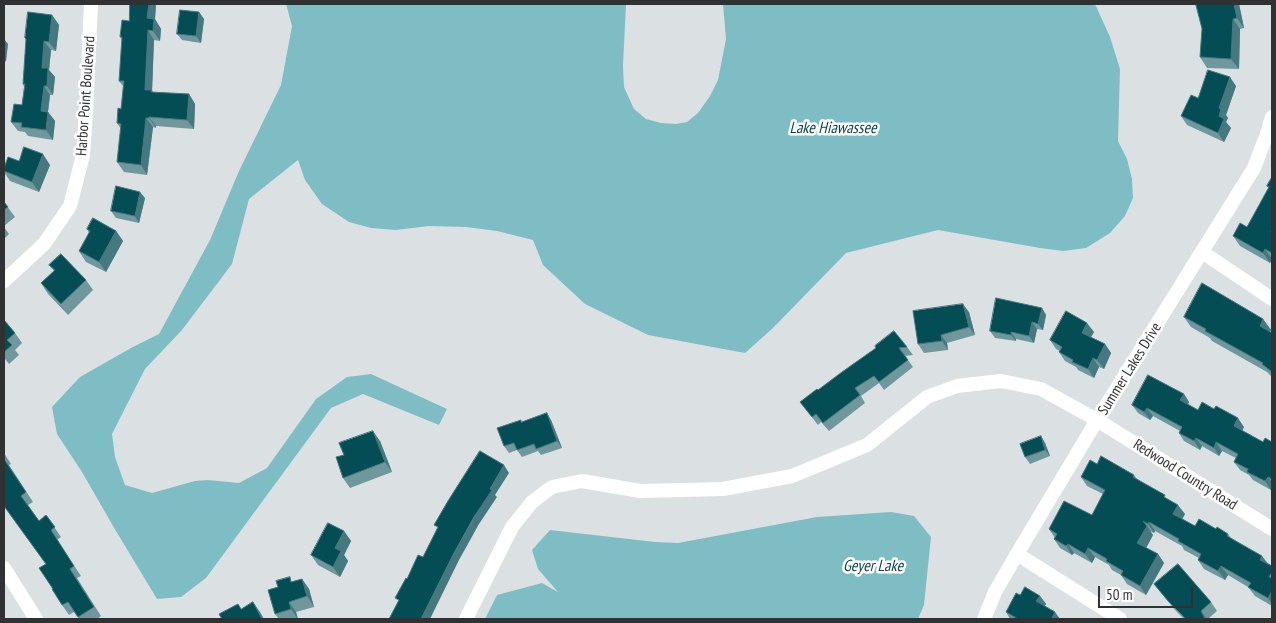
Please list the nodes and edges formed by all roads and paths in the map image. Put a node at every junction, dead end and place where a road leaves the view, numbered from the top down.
1 (91, 4) edge
2 (1272, 117) edge
3 (1202, 252) junction
4 (4, 281) edge
5 (1272, 299) edge
6 (1097, 420) junction
7 (1272, 529) edge
8 (1017, 554) junction
9 (4, 568) edge
10 (36, 619) edge
11 (466, 619) edge
12 (984, 619) edge
13 (1120, 619) edge

1 - 4 street, Harbor Point Boulevard
2 - 3 street, Summer Lakes Drive
3 - 5 street
3 - 6 street, Summer Lakes Drive
6 - 7 street, Redwood Country Road
6 - 8 street, Summer Lakes Drive
6 - 11 street, Redwood Country Road
8 - 12 street, Summer Lakes Drive
8 - 13 street
9 - 10 street

